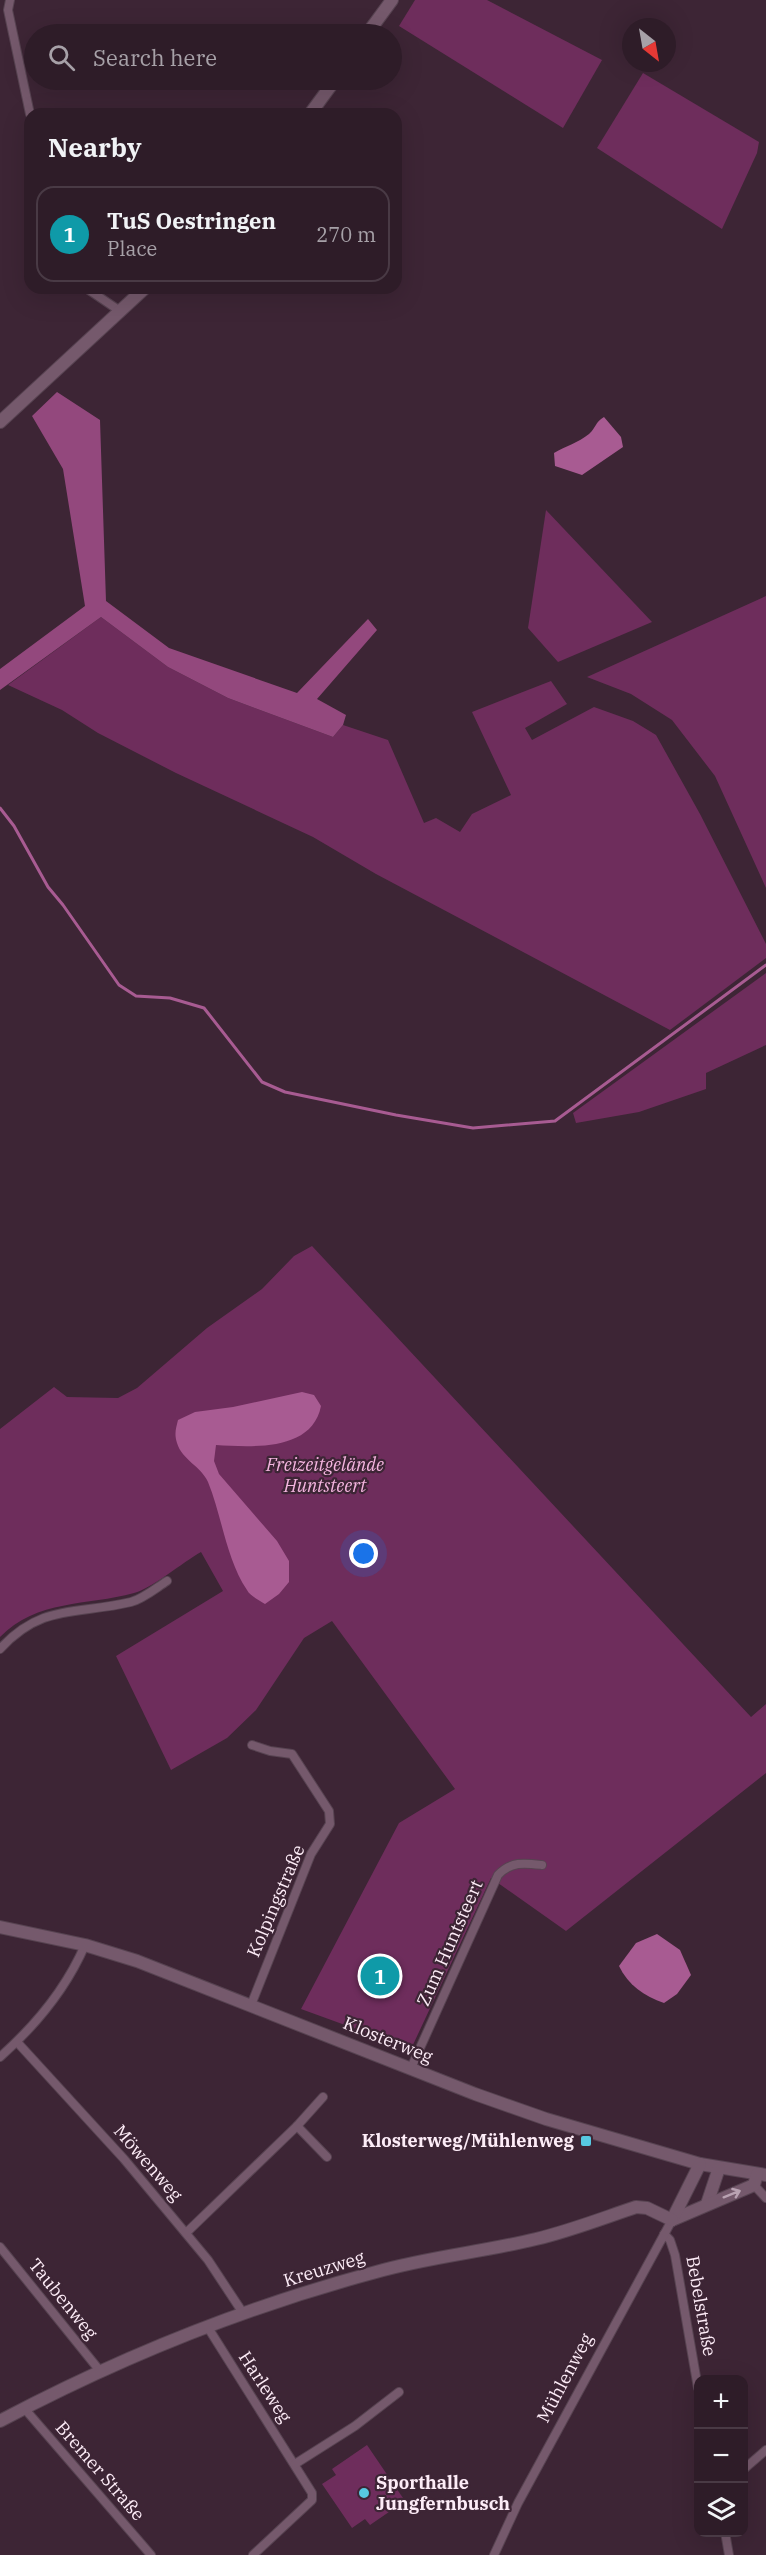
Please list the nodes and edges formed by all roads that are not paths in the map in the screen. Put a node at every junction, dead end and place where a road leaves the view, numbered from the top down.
1 (10, 0) edge
2 (392, 0) edge
3 (4, 9) edge
4 (374, 24) edge
5 (24, 90) edge
6 (24, 90) edge
7 (328, 90) edge
8 (29, 108) edge
9 (314, 108) edge
10 (95, 294) edge
11 (139, 294) edge
12 (120, 311) junction
13 (0, 422) edge
14 (167, 1581) dead end
15 (0, 1649) edge
16 (252, 1745) dead end
17 (542, 1865) dead end
18 (0, 1927) edge
19 (85, 1945) junction
20 (251, 2005) junction
21 (17, 2042) junction
22 (0, 2057) edge
23 (411, 2068) junction
24 (323, 2097) dead end
25 (297, 2126) junction
26 (327, 2157) dead end
27 (700, 2164) junction
28 (719, 2168) junction
29 (759, 2178) edge
30 (766, 2198) edge
31 (707, 2204) junction
32 (672, 2220) junction
33 (186, 2233) junction
34 (664, 2234) junction
35 (0, 2247) edge
36 (243, 2313) junction
37 (207, 2326) junction
38 (100, 2371) junction
39 (697, 2375) edge
40 (399, 2392) dead end
41 (24, 2408) junction
42 (0, 2421) edge
43 (766, 2450) edge
44 (295, 2464) junction
45 (748, 2466) edge
46 (725, 2537) edge
47 (151, 2555) edge
48 (253, 2555) edge
49 (494, 2555) edge
50 (729, 2555) edge

1 - 3 street
2 - 4 street
3 - 5 street
6 - 8 street
7 - 9 street
10 - 12 street
11 - 12 street
12 - 13 street
14 - 15 street
16 - 20 street, Kolpingstraße
17 - 23 street, Zum Huntsteert
18 - 19 street, Klosterweg
19 - 20 street, Klosterweg
19 - 21 street
20 - 23 street, Klosterweg
21 - 22 street
21 - 33 street, Möwenweg
23 - 27 street, Klosterweg
24 - 25 street
25 - 26 street
25 - 33 street
27 - 28 street, Klosterweg
27 - 32 street, Mühlenweg
28 - 29 street, Klosterweg
28 - 31 street
29 - 30 street
31 -> 29 street
31 - 32 street
32 - 34 street, Mühlenweg
32 - 36 street, Kreuzweg
33 - 36 street, Möwenweg
34 - 39 street, Bebelstraße
34 - 49 street, Mühlenweg
35 - 38 street, Taubenweg
36 - 37 street, Kreuzweg
37 - 38 street, Kreuzweg
37 - 44 street, Harleweg
38 - 41 street, Kreuzweg
40 - 44 street
41 - 42 street, Kreuzweg
41 - 47 street, Bremer Straße
43 - 45 street
44 - 48 street, Harleweg
46 - 50 street

